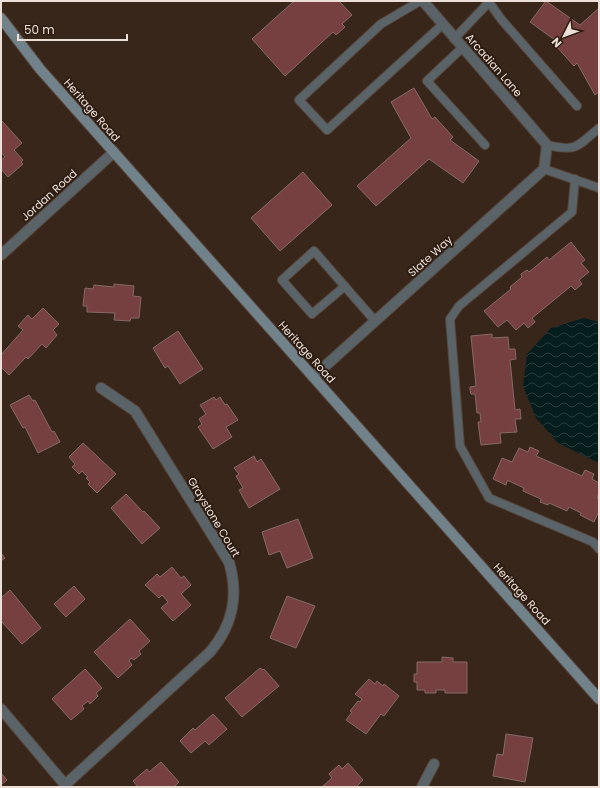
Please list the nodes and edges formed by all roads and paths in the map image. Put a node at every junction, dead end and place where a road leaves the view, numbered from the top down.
1 (421, 1) edge
2 (489, 2) edge
3 (1, 18) edge
4 (442, 25) junction
5 (454, 38) junction
6 (462, 48) junction
7 (577, 106) dead end
8 (599, 128) edge
9 (485, 145) dead end
10 (547, 145) junction
11 (114, 152) junction
12 (544, 169) junction
13 (575, 179) junction
14 (599, 188) edge
15 (1, 255) edge
16 (345, 286) junction
17 (376, 321) junction
18 (313, 377) junction
19 (101, 388) dead end
20 (599, 549) edge
21 (599, 699) edge
22 (1, 709) edge
23 (434, 764) dead end
24 (66, 786) edge
25 (422, 787) edge

1 - 4 street, Arcadian Lane
1 - 4 lane
2 - 5 lane
2 - 7 lane
3 - 11 main road, Heritage Road
4 - 5 street, Arcadian Lane
5 - 6 street, Arcadian Lane
6 - 9 lane
6 - 10 street, Arcadian Lane
8 - 10 lane
10 - 12 street
11 - 15 street, Jordan Road
11 - 18 main road, Heritage Road
12 - 13 lane
12 - 17 street, Slate Way
13 - 14 lane
13 - 20 lane
16 - 16 lane
16 - 17 lane
17 - 18 street, Slate Way
18 - 21 main road, Heritage Road
19 - 24 street, Graystone Court
22 - 24 street
23 - 25 street

